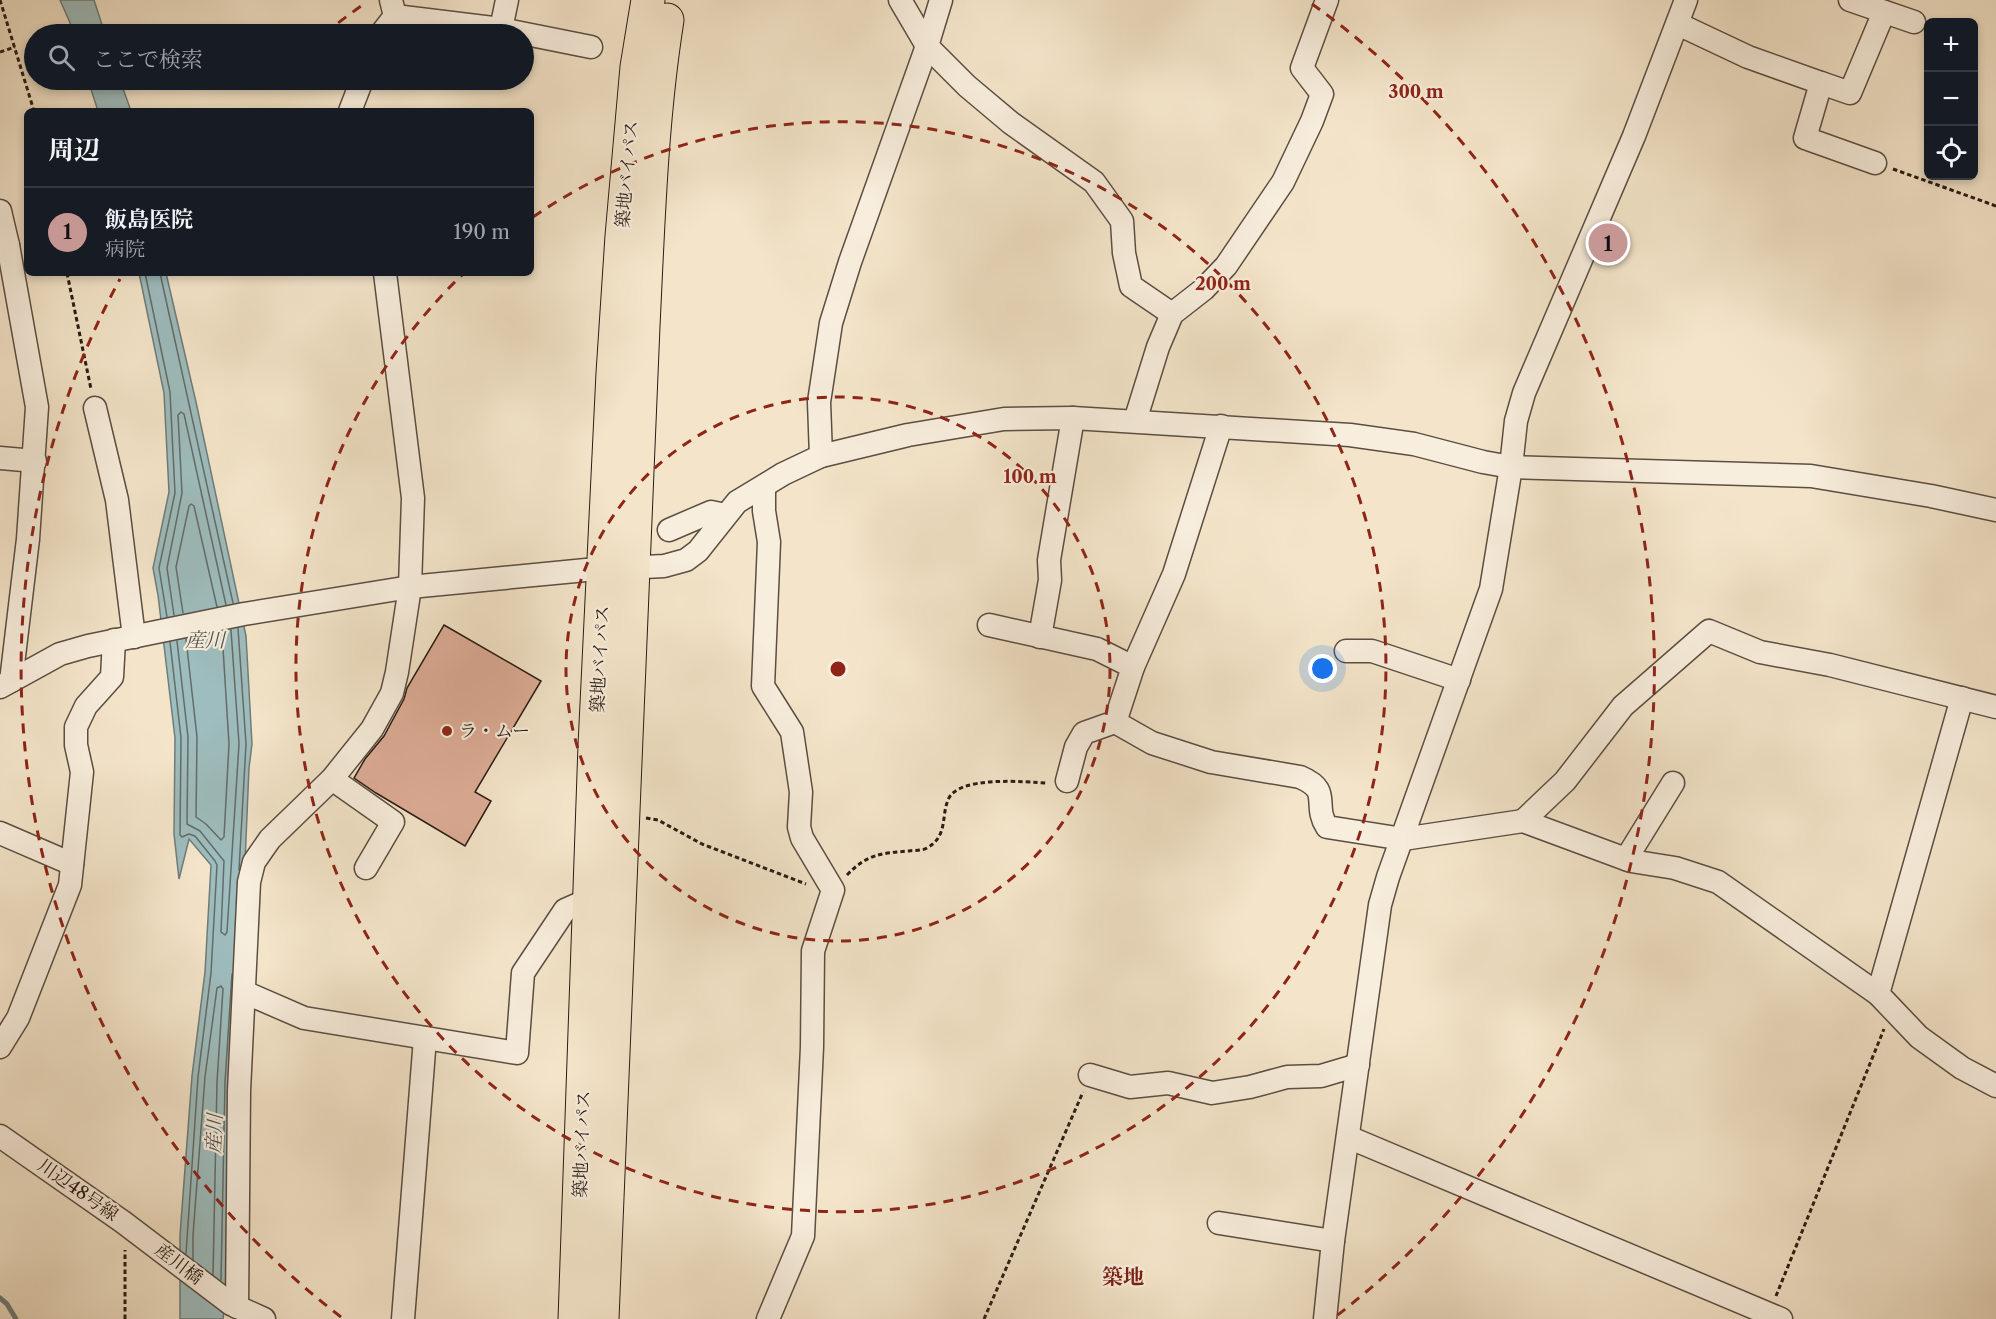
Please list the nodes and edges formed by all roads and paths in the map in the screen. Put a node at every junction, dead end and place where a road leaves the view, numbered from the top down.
1 (0, 0) edge
2 (507, 0) edge
3 (648, 0) edge
4 (670, 0) edge
5 (900, 0) edge
6 (941, 0) edge
7 (1327, 0) edge
8 (1686, 0) edge
9 (1850, 0) edge
10 (393, 8) edge
11 (1884, 12) junction
12 (1914, 22) dead end
13 (386, 24) edge
14 (475, 24) edge
15 (502, 24) edge
16 (1678, 24) junction
17 (534, 36) edge
18 (927, 46) junction
19 (15, 47) junction
20 (591, 47) dead end
21 (0, 52) edge
22 (24, 77) edge
23 (1821, 83) junction
24 (28, 90) edge
25 (358, 90) edge
26 (33, 108) edge
27 (351, 108) edge
28 (1875, 163) joint
29 (1996, 206) edge
30 (0, 211) edge
31 (4, 246) edge
32 (68, 276) edge
33 (385, 276) edge
34 (1172, 314) junction
35 (95, 408) joint
36 (1073, 418) junction
37 (1135, 421) junction
38 (1221, 426) junction
39 (820, 456) junction
40 (0, 458) edge
41 (35, 461) junction
42 (1511, 467) junction
43 (764, 486) junction
44 (1996, 510) edge
45 (725, 515) junction
46 (669, 530) dead end
47 (618, 568) junction
48 (410, 587) junction
49 (989, 625) dead end
50 (130, 637) junction
51 (1040, 637) junction
52 (1346, 651) dead end
53 (1132, 667) junction
54 (1458, 680) junction
55 (5, 684) edge
56 (1962, 698) junction
57 (1996, 707) edge
58 (1115, 722) junction
59 (332, 779) junction
60 (1067, 781) joint
61 (1673, 783) dead end
62 (623, 816) junction
63 (1523, 821) junction
64 (0, 833) edge
65 (1403, 838) junction
66 (1626, 859) junction
67 (72, 864) junction
68 (366, 868) dead end
69 (833, 890) junction
70 (590, 899) junction
71 (244, 992) junction
72 (1885, 1001) junction
73 (425, 1038) junction
74 (0, 1047) edge
75 (1358, 1065) junction
76 (1090, 1075) joint
77 (1996, 1086) edge
78 (0, 1136) edge
79 (1348, 1137) junction
80 (1219, 1222) dead end
81 (125, 1223) junction
82 (1333, 1241) junction
83 (234, 1305) junction
84 (1775, 1317) edge
85 (125, 1319) edge
86 (264, 1319) edge
87 (403, 1319) edge
88 (575, 1319) edge
89 (602, 1319) edge
90 (768, 1319) edge
91 (984, 1319) edge
92 (1325, 1319) edge

1 - 19 path
2 - 15 street
3 - 47 highway, 築地バイパス
4 - 47 highway, 築地バイパス
5 - 18 street
6 - 18 street
7 - 34 street
8 - 16 street
9 - 11 street
10 - 13 street
10 - 14 street
11 - 12 street
11 - 23 street
16 - 23 street
16 - 42 street
17 - 20 street
18 - 34 street
18 - 39 street
19 - 21 path
19 - 22 path
23 - 28 street
24 - 26 path
25 - 27 street
28 - 29 path
30 - 31 street
31 - 41 street
32 - 35 path
33 - 48 street
34 - 37 street
35 - 50 street
36 - 37 street
36 - 39 street
36 - 51 street
37 - 38 street
38 - 42 street
38 - 53 street
39 - 43 street
40 - 41 street
41 - 55 street
42 - 44 street
42 - 54 street
43 - 45 street
43 - 69 street
45 - 46 street
45 - 47 street
47 - 48 street
47 - 62 highway, 築地バイパス
47 - 70 highway, 築地バイパス
48 - 50 street
48 - 59 street
49 - 51 street
50 - 55 street
50 - 67 street
51 - 53 street
52 - 54 street
53 - 58 street
54 - 65 street
56 - 57 street
56 - 63 street
56 - 72 street
58 - 60 street
58 - 65 street
59 - 68 street
59 - 71 street
60 - 69 path
61 - 66 street
62 - 69 path
62 - 89 highway, 築地バイパス
63 - 65 street
63 - 66 street
64 - 67 street
65 - 75 street
66 - 72 street
67 - 74 street
69 - 90 street
70 - 73 street
70 - 88 highway, 築地バイパス
71 - 73 street
71 - 83 street
72 - 77 street
72 - 84 path
73 - 87 street
75 - 76 street
75 - 79 street
76 - 91 path
78 - 81 street, 川辺48号線
79 - 82 street
79 - 84 street
80 - 82 street
81 - 83 street, 産川橋
81 - 85 path
82 - 92 street
83 - 86 street

